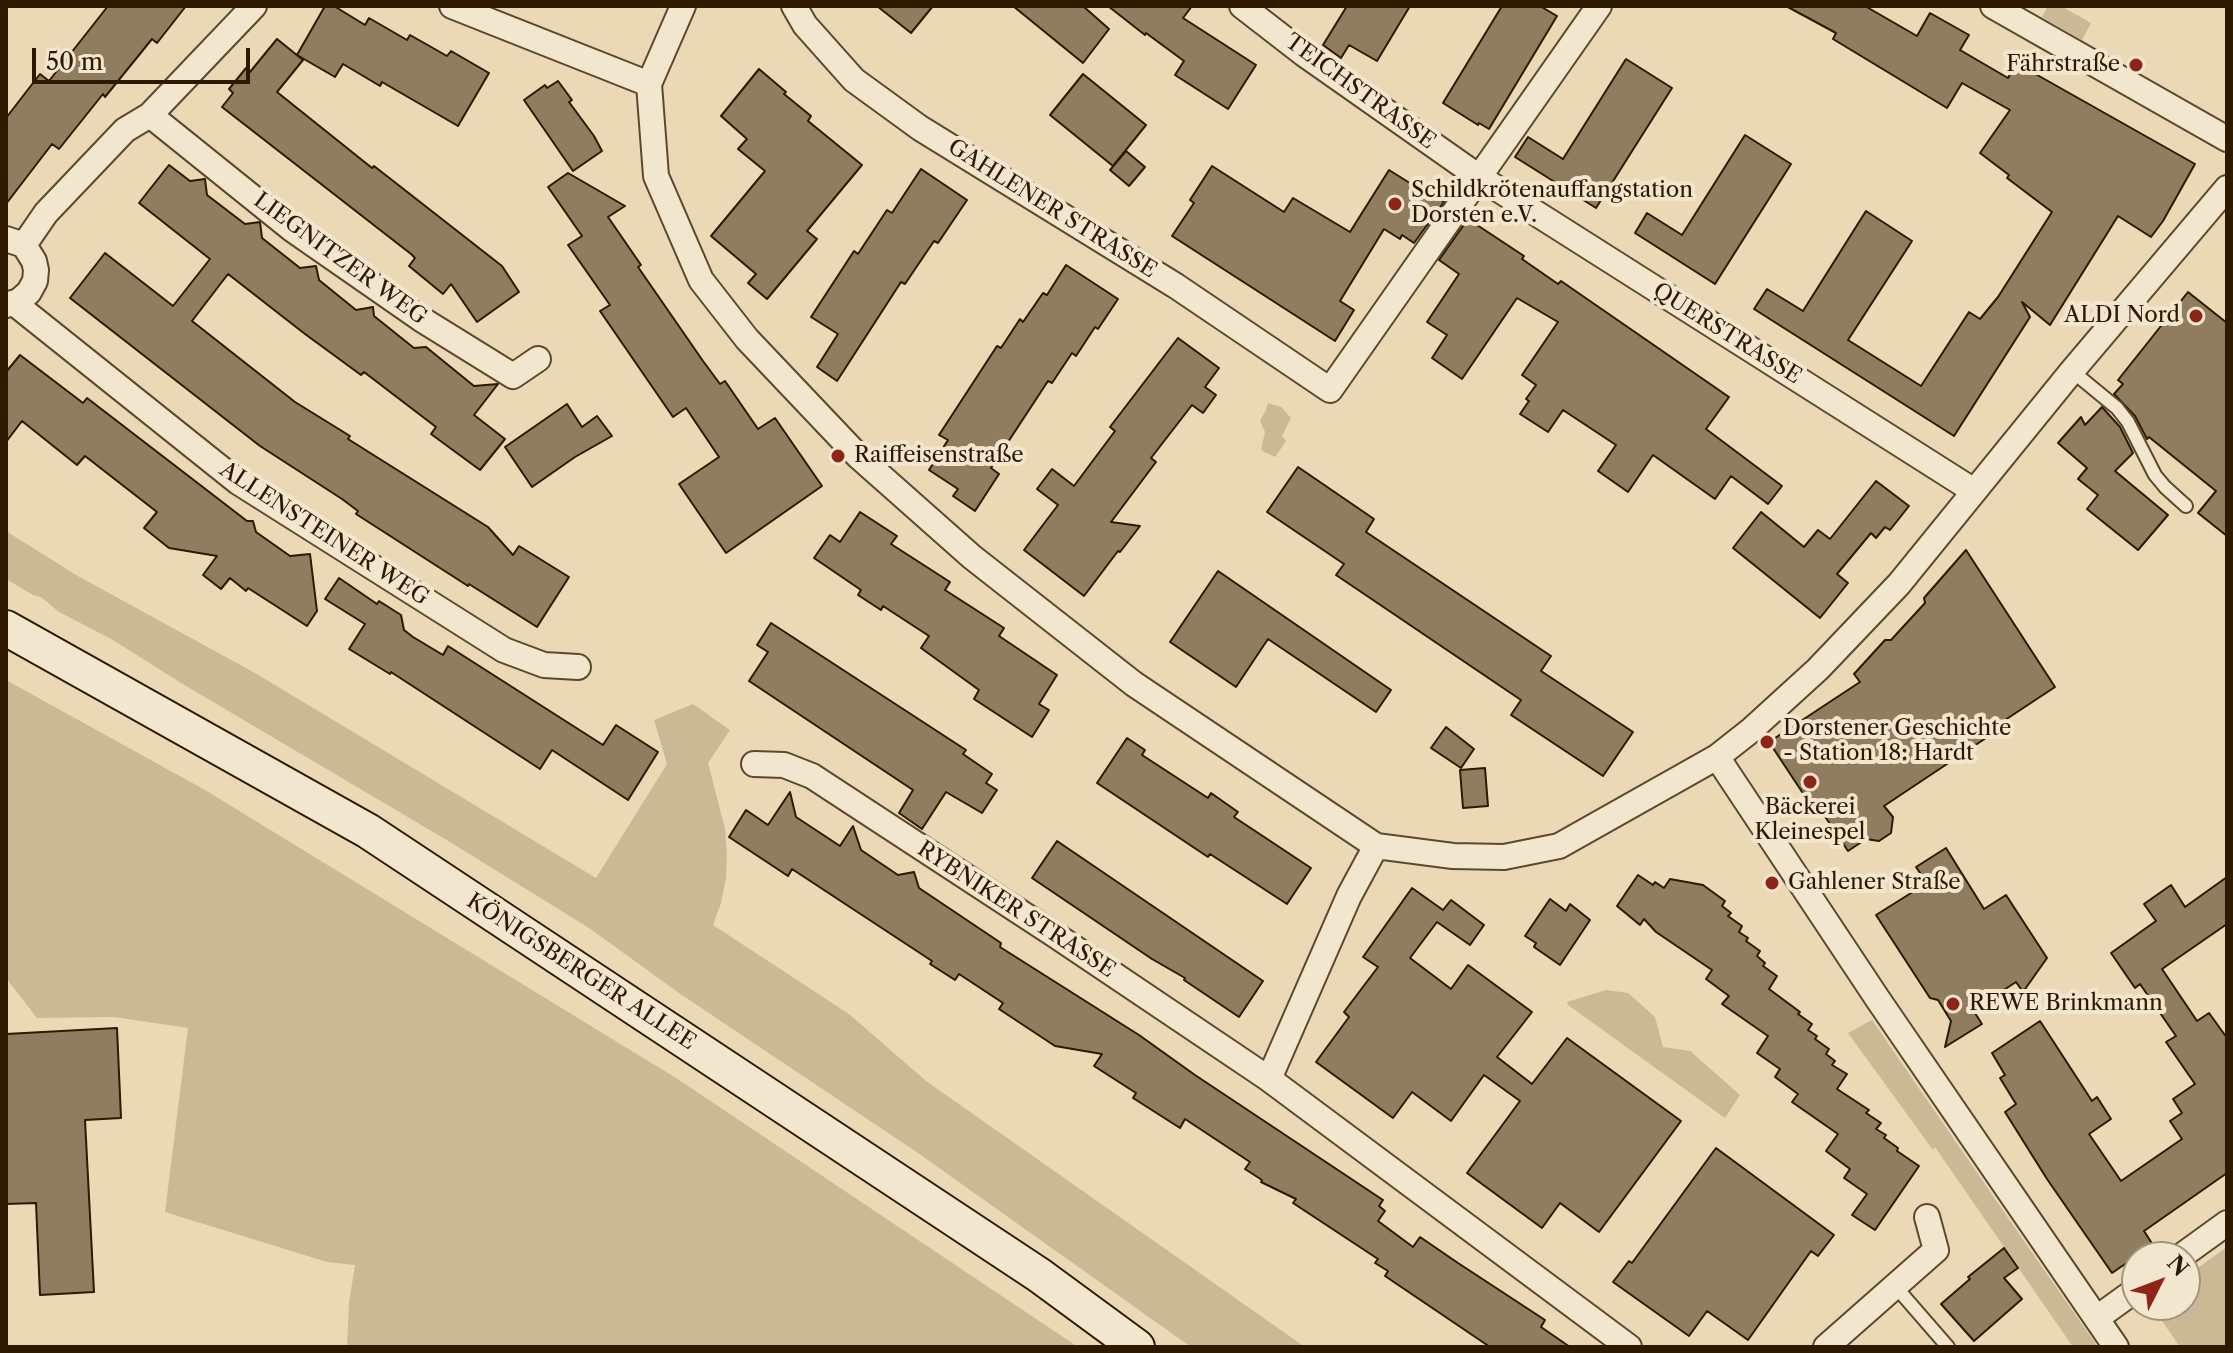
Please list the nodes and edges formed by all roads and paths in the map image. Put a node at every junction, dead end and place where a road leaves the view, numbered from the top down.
1 (254, 6) edge
2 (452, 6) edge
3 (683, 6) edge
4 (794, 6) edge
5 (1242, 6) edge
6 (1599, 6) edge
7 (1993, 6) edge
8 (649, 84) junction
9 (150, 115) junction
10 (2227, 139) edge
11 (1479, 177) junction
12 (2227, 188) edge
13 (15, 242) edge
14 (10, 304) edge
15 (538, 359) dead end
16 (2072, 371) junction
17 (1974, 491) junction
18 (2186, 506) dead end
19 (6, 628) edge
20 (578, 667) dead end
21 (1717, 757) junction
22 (754, 764) dead end
23 (1376, 846) junction
24 (1269, 1079) junction
25 (1927, 1217) dead end
26 (2227, 1223) edge
27 (2201, 1242) edge
28 (1895, 1286) junction
29 (2121, 1301) edge
30 (2097, 1318) junction
31 (1137, 1347) edge
32 (1629, 1347) edge
33 (1826, 1347) edge
34 (1948, 1347) edge
35 (2116, 1347) edge

1 - 9 street
2 - 8 street
3 - 8 street
4 - 11 street, GAHLENER STRASSE
5 - 11 street, TEICHSTRASSE
6 - 11 street
7 - 10 street
8 - 23 street
9 - 13 street
9 - 15 street, LIEGNITZER WEG
11 - 17 street, QUERSTRASSE
12 - 16 street
13 - 14 street
14 - 20 street, ALLENSTEINER WEG
16 - 17 street
16 - 18 lane
17 - 21 street
19 - 31 main road, KÖNIGSBERGER ALLEE
21 - 23 street
21 - 30 street
22 - 24 street, RYBNIKER STRASSE
23 - 24 street
24 - 32 street, RYBNIKER STRASSE
25 - 28 street
26 - 27 street
28 - 33 street
28 - 34 lane
29 - 30 street
30 - 35 street

